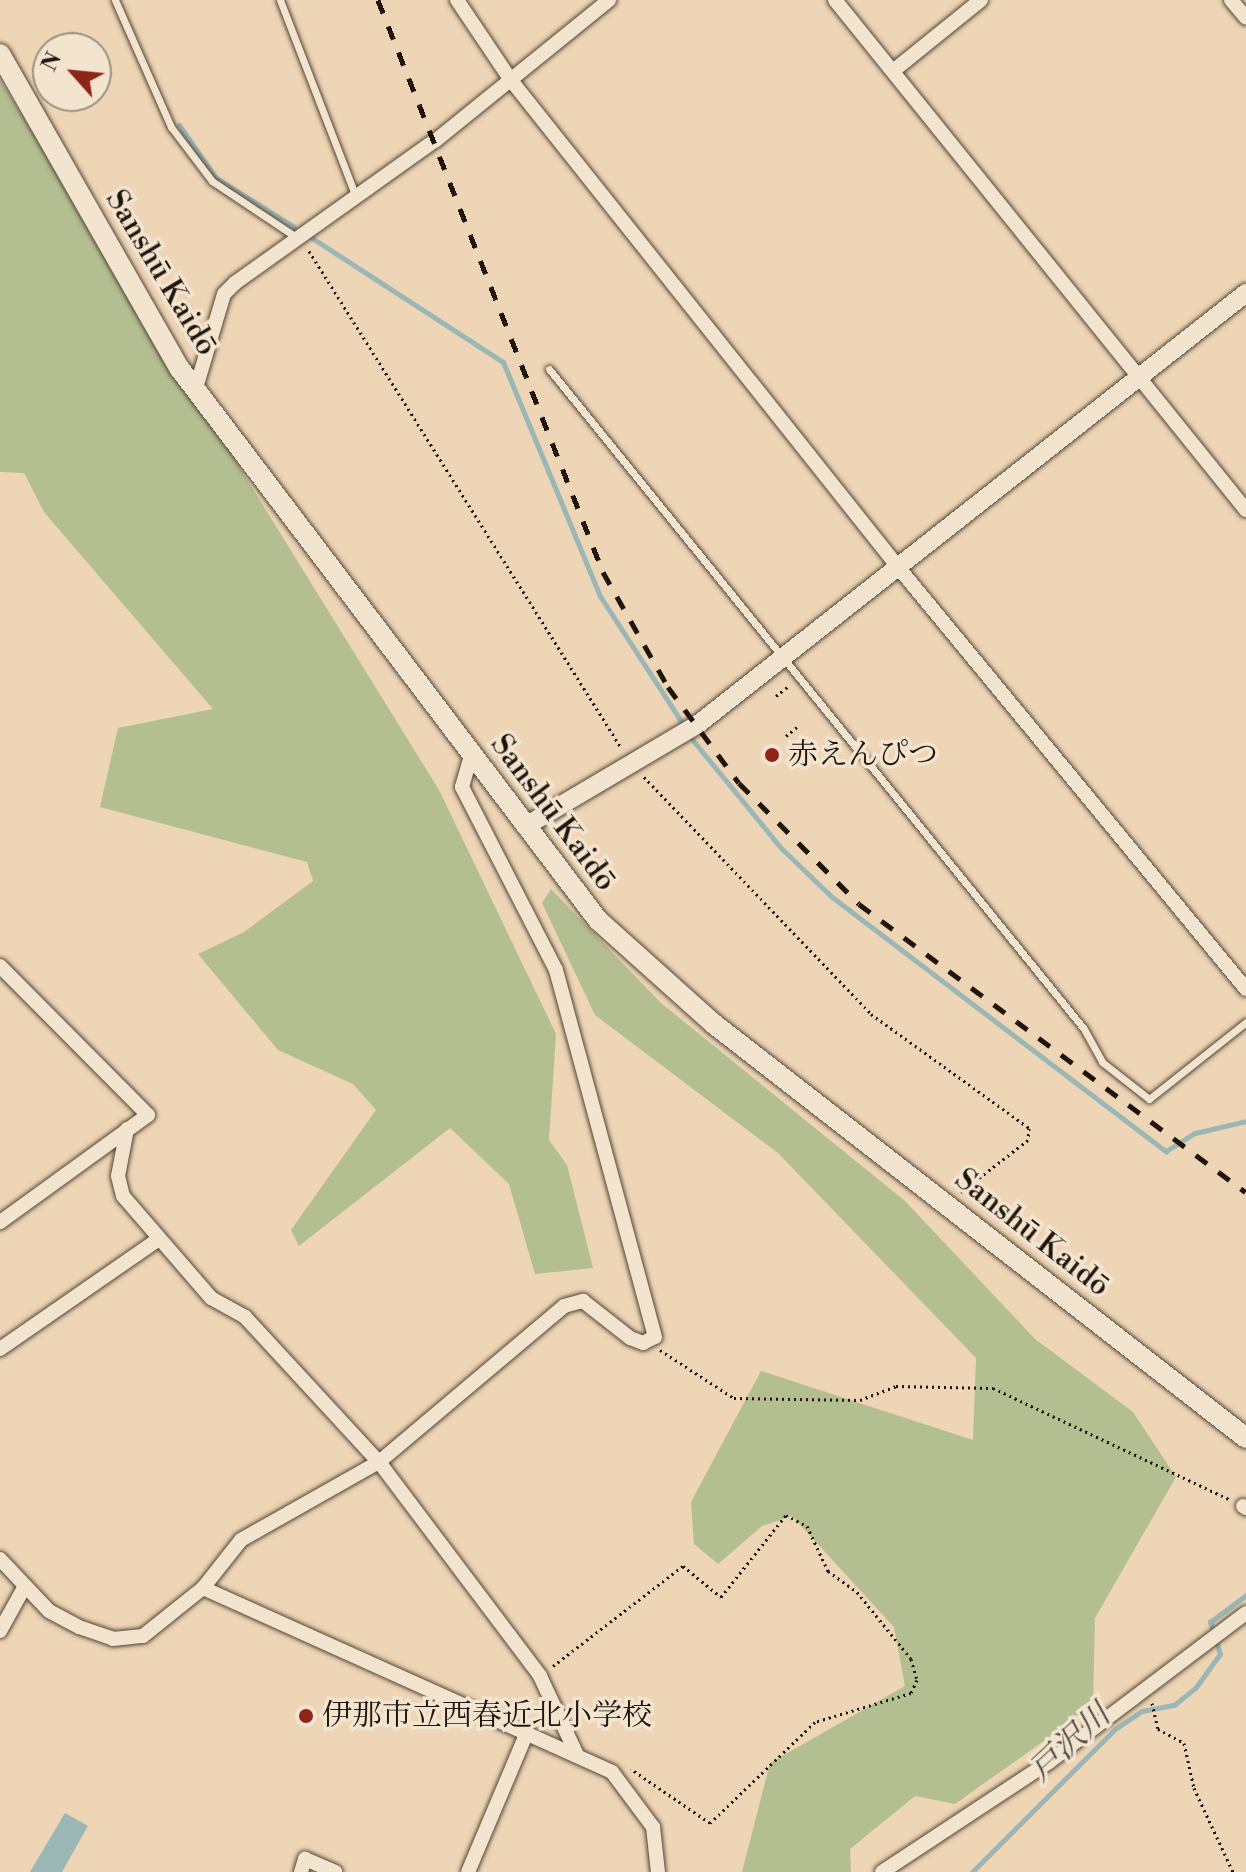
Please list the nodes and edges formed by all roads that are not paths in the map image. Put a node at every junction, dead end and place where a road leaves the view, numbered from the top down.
1 (115, 0) edge
2 (280, 0) edge
3 (457, 0) edge
4 (609, 0) edge
5 (835, 0) edge
6 (981, 0) edge
7 (1231, 0) edge
8 (1246, 18) edge
9 (0, 54) edge
10 (893, 71) junction
11 (510, 79) junction
12 (356, 197) junction
13 (296, 237) junction
14 (1246, 293) edge
15 (549, 369) dead end
16 (1139, 379) junction
17 (196, 388) junction
18 (1246, 510) edge
19 (898, 567) junction
20 (783, 659) junction
21 (471, 755) junction
22 (526, 826) junction
23 (0, 966) edge
24 (1246, 989) edge
25 (1246, 1022) edge
26 (127, 1129) junction
27 (0, 1222) edge
28 (159, 1239) junction
29 (0, 1349) edge
30 (1246, 1438) edge
31 (379, 1462) junction
32 (0, 1559) edge
33 (25, 1586) junction
34 (203, 1588) junction
35 (1246, 1613) edge
36 (0, 1631) edge
37 (527, 1732) junction
38 (576, 1753) junction
39 (301, 1872) edge
40 (335, 1872) edge
41 (468, 1872) edge
42 (658, 1872) edge
43 (882, 1872) edge

1 - 13 lane
2 - 12 lane
3 - 11 street
4 - 11 street
5 - 10 street
6 - 10 street
7 - 8 street
9 - 17 main road, Sanshū Kaidō
10 - 16 street
11 - 12 street
11 - 19 street
12 - 13 street
13 - 17 street
14 - 16 street
15 - 20 lane
16 - 18 street
16 - 19 street
17 - 21 main road, Sanshū Kaidō
19 - 20 street
19 - 24 street
20 - 22 street
20 - 25 lane
21 - 22 main road, Sanshū Kaidō
21 - 31 street
22 - 30 main road, Sanshū Kaidō
23 - 26 street
26 - 27 street
26 - 28 street
28 - 29 street
28 - 31 street
31 - 34 street
31 - 38 street
32 - 33 street
33 - 34 street
33 - 36 street
34 - 37 street
35 - 43 street
37 - 38 street
37 - 41 street
38 - 42 street
39 - 40 street

